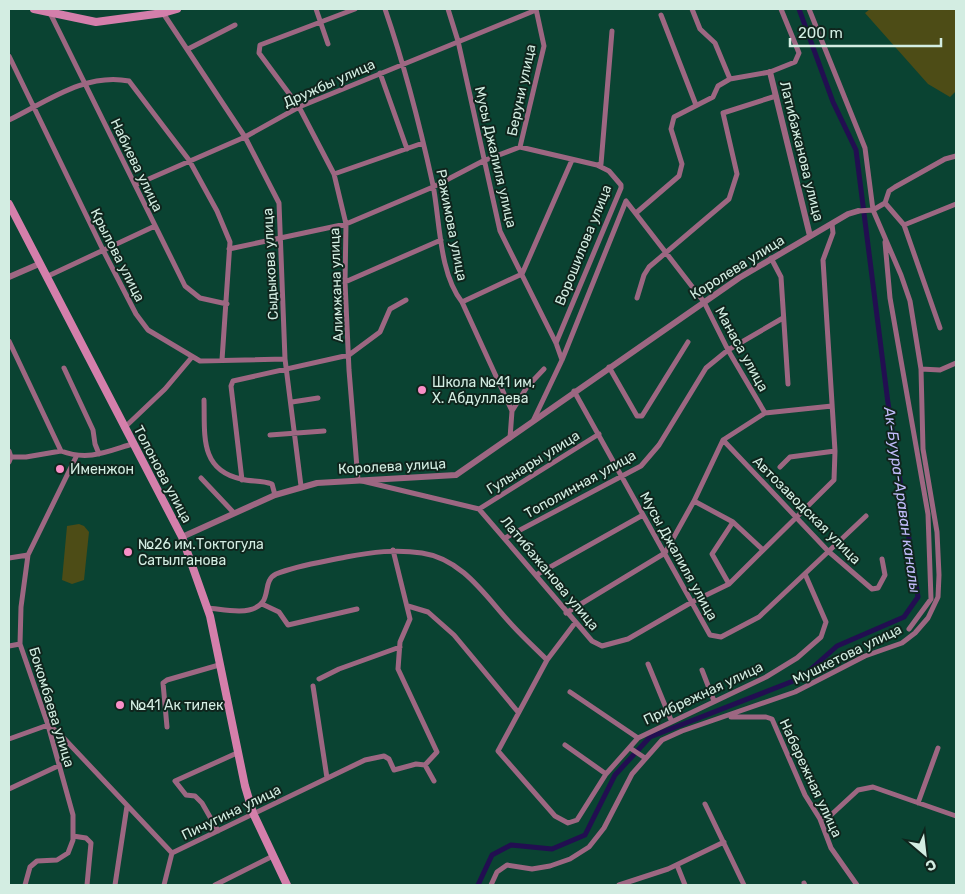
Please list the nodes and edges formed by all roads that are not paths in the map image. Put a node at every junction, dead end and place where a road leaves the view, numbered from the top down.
1 (34, 9) edge
2 (177, 9) edge
3 (316, 9) edge
4 (355, 9) edge
5 (386, 9) edge
6 (448, 9) edge
7 (692, 9) edge
8 (781, 9) edge
9 (809, 9) edge
10 (536, 10) edge
11 (51, 11) edge
12 (163, 13) junction
13 (661, 14) dead end
14 (322, 22) junction
15 (235, 25) dead end
16 (612, 31) dead end
17 (458, 41) junction
18 (328, 44) dead end
19 (188, 49) junction
20 (9, 56) edge
21 (404, 62) junction
22 (770, 72) junction
23 (380, 73) junction
24 (730, 79) junction
25 (83, 82) junction
26 (776, 96) junction
27 (696, 105) junction
28 (299, 106) junction
29 (33, 108) junction
30 (9, 120) edge
31 (245, 137) junction
32 (423, 143) junction
33 (520, 147) junction
34 (407, 149) junction
35 (956, 156) edge
36 (189, 160) junction
37 (572, 160) junction
38 (483, 161) junction
39 (598, 166) junction
40 (334, 174) junction
41 (135, 185) junction
42 (433, 187) junction
43 (626, 200) joint
44 (885, 203) junction
45 (9, 204) edge
46 (956, 204) edge
47 (871, 210) junction
48 (858, 211) joint
49 (636, 213) junction
50 (346, 224) junction
51 (832, 224) junction
52 (904, 225) junction
53 (155, 226) junction
54 (810, 236) junction
55 (885, 236) junction
56 (282, 239) junction
57 (441, 240) junction
58 (103, 250) junction
59 (229, 250) junction
60 (667, 254) junction
61 (771, 258) junction
62 (39, 264) junction
63 (522, 274) junction
64 (9, 277) edge
65 (46, 277) junction
66 (345, 282) junction
67 (637, 298) dead end
68 (406, 300) dead end
69 (462, 302) junction
70 (704, 302) junction
71 (227, 304) junction
72 (783, 318) junction
73 (940, 328) dead end
74 (9, 341) edge
75 (688, 342) dead end
76 (556, 343) junction
77 (728, 350) junction
78 (349, 355) junction
79 (192, 357) junction
80 (285, 359) junction
81 (222, 360) junction
82 (562, 360) junction
83 (956, 363) edge
84 (609, 367) junction
85 (64, 368) dead end
86 (288, 368) junction
87 (544, 369) dead end
88 (921, 369) junction
89 (788, 384) dead end
90 (574, 391) junction
91 (318, 398) dead end
92 (204, 400) dead end
93 (292, 402) junction
94 (832, 406) junction
95 (512, 411) junction
96 (766, 413) junction
97 (532, 420) junction
98 (124, 428) junction
99 (324, 431) dead end
100 (295, 432) junction
101 (599, 434) junction
102 (270, 435) dead end
103 (510, 438) junction
104 (723, 440) junction
105 (132, 444) junction
106 (61, 451) junction
107 (836, 451) junction
108 (99, 454) junction
109 (9, 457) edge
110 (76, 457) junction
111 (780, 467) dead end
112 (622, 475) junction
113 (201, 478) dead end
114 (242, 480) junction
115 (358, 480) junction
116 (301, 486) junction
117 (276, 495) junction
118 (694, 501) junction
119 (479, 509) junction
120 (234, 513) junction
121 (644, 515) junction
122 (866, 516) dead end
123 (796, 517) junction
124 (733, 522) junction
125 (182, 537) junction
126 (505, 538) junction
127 (393, 550) junction
128 (762, 550) junction
129 (828, 551) junction
130 (665, 553) junction
131 (28, 555) junction
132 (9, 558) edge
133 (882, 559) dead end
134 (804, 574) junction
135 (536, 576) junction
136 (729, 584) junction
137 (692, 602) junction
138 (262, 604) junction
139 (408, 606) junction
140 (207, 608) junction
141 (357, 609) dead end
142 (566, 613) junction
143 (575, 623) junction
144 (909, 629) dead end
145 (20, 644) junction
146 (9, 646) edge
147 (400, 647) junction
148 (547, 660) junction
149 (648, 664) dead end
150 (219, 665) junction
151 (702, 670) dead end
152 (319, 679) dead end
153 (313, 686) dead end
154 (570, 692) dead end
155 (714, 700) junction
156 (518, 712) junction
157 (725, 717) junction
158 (672, 720) junction
159 (48, 725) junction
160 (167, 727) dead end
161 (638, 738) junction
162 (9, 739) edge
163 (566, 745) dead end
164 (630, 748) junction
165 (938, 748) dead end
166 (237, 754) junction
167 (645, 758) junction
168 (425, 765) junction
169 (58, 766) junction
170 (606, 774) junction
171 (327, 778) junction
172 (434, 781) dead end
173 (9, 789) edge
174 (918, 803) junction
175 (705, 804) dead end
176 (127, 806) junction
177 (253, 813) junction
178 (956, 816) edge
179 (820, 819) junction
180 (218, 831) junction
181 (73, 836) junction
182 (724, 842) junction
183 (172, 854) junction
184 (273, 856) junction
185 (677, 865) junction
186 (25, 885) edge
187 (87, 885) edge
188 (115, 885) edge
189 (164, 885) edge
190 (214, 885) edge
191 (287, 885) edge
192 (491, 885) edge
193 (619, 885) edge
194 (686, 885) edge
195 (744, 885) edge
196 (858, 885) edge

1 - 11 main road
2 - 12 main road
3 - 14 street
4 - 14 street
5 - 21 street, Ражимова улица
6 - 17 street, Мусы Джалиля улица
7 - 24 street
8 - 22 street
9 - 47 street, Мушкетова улица
10 - 17 street, Дружбы улица
10 - 33 street, Беруни улица
11 - 12 main road
11 - 25 street, Набиева улица
12 - 19 street, Сыдыкова улица
13 - 27 street
14 - 18 street
14 - 28 street, Алимжана улица
15 - 19 street
16 - 39 street
17 - 21 street, Дружбы улица
17 - 38 street, Мусы Джалиля улица
19 - 31 street, Сыдыкова улица
20 - 29 street, Крылова улица
21 - 23 street, Дружбы улица
21 - 32 street, Ражимова улица
22 - 24 street
22 - 26 street, Латибажанова улица
23 - 28 street, Дружбы улица
23 - 34 street
24 - 27 street
25 - 29 street
25 - 36 street
25 - 41 street, Набиева улица
26 - 54 street, Латибажанова улица
26 - 60 street
27 - 49 street
28 - 31 street, Дружбы улица
28 - 40 street, Алимжана улица
29 - 30 street
29 - 58 street, Крылова улица
31 - 36 street, Дружбы улица
31 - 56 street, Сыдыкова улица
32 - 34 street
32 - 42 street, Ражимова улица
33 - 37 street
33 - 38 street
34 - 40 street
35 - 44 street
36 - 41 street, Дружбы улица
36 - 59 street
37 - 39 street
37 - 63 street
38 - 42 street
38 - 63 street, Мусы Джалиля улица
39 - 76 street, Ворошилова улица
40 - 50 street, Алимжана улица
41 - 53 street, Набиева улица
42 - 50 street
42 - 57 street, Ражимова улица
43 - 49 street, Манаса улица
43 - 82 street, Ворошилова улица
44 - 47 street
44 - 52 street
45 - 62 main road, Толонова улица
46 - 52 street
47 - 48 street
47 - 55 street, Мушкетова улица
48 - 51 street, Королева улица
49 - 60 street, Манаса улица
50 - 56 street
50 - 66 street, Алимжана улица
51 - 54 street, Королева улица
51 - 94 street, Латибажанова улица
52 - 73 street
53 - 58 street
53 - 71 street, Набиева улица
54 - 61 street, Королева улица
55 - 88 street, Мушкетова улица
55 - 144 street
56 - 59 street
56 - 80 street, Сыдыкова улица
57 - 66 street
57 - 69 street, Ражимова улица
58 - 65 street
58 - 79 street, Крылова улица
59 - 71 street
60 - 67 street
60 - 70 street, Манаса улица
61 - 70 street, Королева улица
61 - 72 street
62 - 64 street
62 - 65 main road, Толонова улица
63 - 69 street
63 - 76 street, Мусы Джалиля улица
65 - 98 main road, Толонова улица
66 - 78 street, Алимжана улица
68 - 78 street
69 - 95 street, Ражимова улица
70 - 77 street, Манаса улица
70 - 84 street, Королева улица
71 - 81 street
72 - 77 street, Тополинная улица
72 - 89 street
74 - 106 street
75 - 84 street
76 - 82 street, Мусы Джалиля улица
77 - 96 street, Манаса улица
77 - 112 street, Тополинная улица
78 - 86 street
78 - 115 street, Алимжана улица
79 - 81 street, Крылова улица
79 - 98 street
80 - 81 street, Крылова улица
80 - 86 street, Сыдыкова улица
82 - 97 street, Ворошилова улица
83 - 88 street
84 - 90 street, Королева улица
85 - 108 street
86 - 93 street, Сыдыкова улица
86 - 114 street
87 - 95 street
88 - 157 street, Мушкетова улица
90 - 97 street, Королева улица
90 - 101 street, Мусы Джалиля улица
91 - 93 street
92 - 114 street
93 - 100 street, Сыдыкова улица
94 - 96 street
94 - 107 street, Латибажанова улица
95 - 103 street, Ражимова улица
96 - 104 street
97 - 103 street, Королева улица
98 - 105 main road, Толонова улица
99 - 100 street
100 - 102 street
100 - 116 street, Сыдыкова улица
101 - 112 street, Мусы Джалиля улица
101 - 119 street, Гульнары улица
103 - 115 street, Королева улица
104 - 118 street
104 - 123 street, Автозаводская улица
105 - 108 street
105 - 125 main road, Толонова улица
106 - 109 street
106 - 110 street
107 - 111 street
107 - 123 street, Латибажанова улица
108 - 110 street
110 - 131 street, Бокомбаева улица
112 - 121 street, Мусы Джалиля улица
112 - 126 street, Тополинная улица
113 - 120 street
114 - 117 street
115 - 116 street, Королева улица
115 - 119 street
116 - 117 street, Королева улица
117 - 120 street, Королева улица
118 - 124 street
118 - 130 street
119 - 126 street, Латибажанова улица
120 - 125 street, Королева улица
121 - 130 street, Мусы Джалиля улица
121 - 135 street
122 - 129 street, Мусы Джалиля улица
123 - 128 street, Латибажанова улица
123 - 129 street, Автозаводская улица
124 - 128 street
124 - 136 street
125 - 140 main road, Толонова улица
126 - 135 street, Латибажанова улица
127 - 138 street
127 - 139 street
127 - 148 street
128 - 136 street, Латибажанова улица
129 - 133 street, Автозаводская улица
129 - 134 street, Мусы Джалиля улица
130 - 137 street, Мусы Джалиля улица
130 - 142 street
131 - 132 street
131 - 145 street, Бокомбаева улица
134 - 137 street, Мусы Джалиля улица
134 - 155 street, Прибрежная улица
135 - 142 street, Латибажанова улица
136 - 137 street, Латибажанова улица
137 - 143 street, Латибажанова улица
138 - 140 street
138 - 141 street
139 - 147 street
139 - 156 street
140 - 150 main road, Толонова улица
142 - 143 street, Латибажанова улица
143 - 148 street, Прибрежная улица
145 - 146 street
145 - 159 street, Бокомбаева улица
147 - 152 street
147 - 168 street
148 - 156 street, Прибрежная улица
149 - 158 street
150 - 160 street
150 - 166 main road, Толонова улица
151 - 155 street
153 - 171 street
154 - 161 street
155 - 158 street, Прибрежная улица
156 - 170 street, Прибрежная улица
157 - 167 street, Мушкетова улица
157 - 179 street, Набережная улица
158 - 161 street, Прибрежная улица
159 - 162 street
159 - 169 street, Бокомбаева улица
159 - 176 street, Пичугина улица
161 - 164 street, Прибрежная улица
163 - 170 street
164 - 167 street
164 - 170 street, Прибрежная улица
165 - 174 street
166 - 177 main road, Толонова улица
166 - 180 street
167 - 192 street, Мушкетова улица
168 - 171 street, Пичугина улица
168 - 172 street
169 - 173 street
169 - 181 street, Бокомбаева улица
171 - 177 street, Пичугина улица
174 - 178 street
174 - 179 street
175 - 182 street
176 - 183 street, Пичугина улица
176 - 188 street
177 - 180 street, Пичугина улица
177 - 184 main road, Толонова улица
179 - 196 street, Набережная улица
180 - 183 street, Пичугина улица
181 - 186 street
181 - 187 street
182 - 185 street
182 - 195 street
183 - 189 street
184 - 190 street
184 - 191 main road, Толонова улица
185 - 193 street
185 - 194 street

